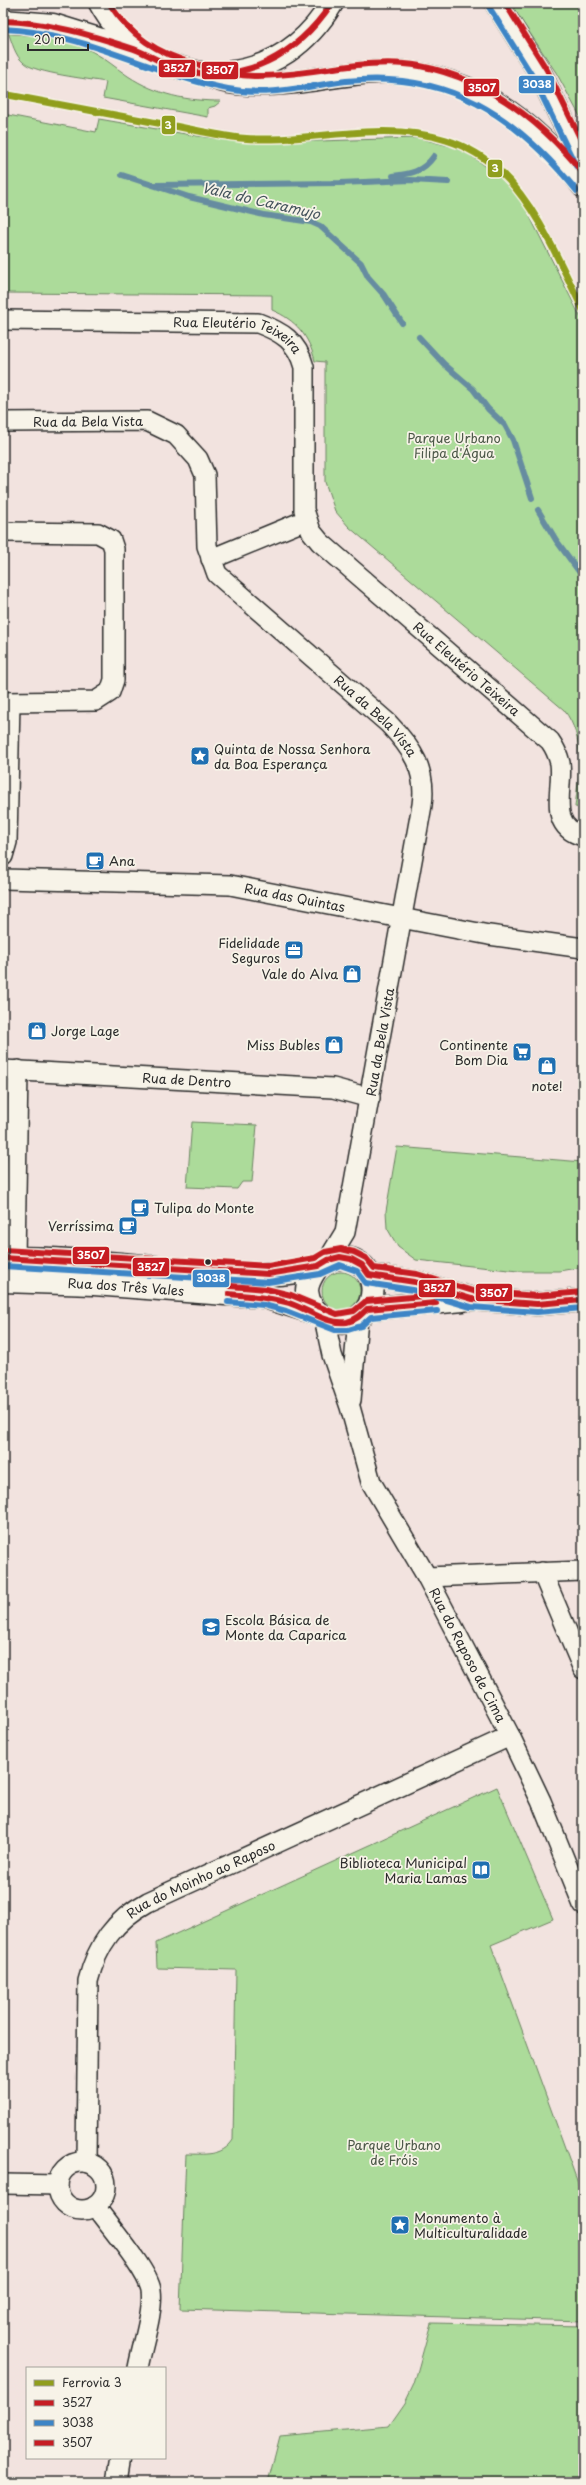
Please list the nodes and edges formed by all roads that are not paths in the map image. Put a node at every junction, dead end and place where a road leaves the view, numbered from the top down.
1 (100, 3) edge
2 (332, 3) edge
3 (496, 3) edge
4 (3, 21) edge
5 (147, 54) junction
6 (200, 73) junction
7 (583, 163) edge
8 (583, 186) edge
9 (3, 320) edge
10 (3, 422) edge
11 (306, 520) junction
12 (3, 532) edge
13 (211, 559) junction
14 (6, 702) edge
15 (583, 836) edge
16 (3, 856) edge
17 (3, 879) edge
18 (402, 918) junction
19 (583, 948) edge
20 (10, 1070) edge
21 (370, 1098) junction
22 (345, 1232) junction
23 (9, 1258) edge
24 (323, 1263) junction
25 (366, 1270) junction
26 (3, 1281) edge
27 (472, 1299) junction
28 (583, 1300) edge
29 (363, 1313) junction
30 (321, 1316) junction
31 (350, 1407) junction
32 (583, 1571) edge
33 (542, 1572) junction
34 (427, 1577) junction
35 (583, 1669) edge
36 (510, 1736) junction
37 (583, 1905) edge
38 (86, 2162) junction
39 (3, 2184) edge
40 (58, 2185) junction
41 (95, 2206) junction
42 (138, 2367) edge
43 (120, 2459) edge
44 (116, 2482) edge

1 - 5 main road
2 - 6 main road
3 - 7 main road
4 - 5 main road
5 - 6 main road
6 - 8 main road
9 - 11 street, Rua Eleutério Teixeira
10 - 13 street, Rua da Bela Vista
11 - 13 street
11 - 15 street, Rua Eleutério Teixeira
12 - 14 street
13 - 18 street, Rua da Bela Vista
14 - 16 street
17 - 18 street, Rua das Quintas
18 - 19 street, Rua das Quintas
18 - 21 street, Rua da Bela Vista
20 - 21 street, Rua de Dentro
20 - 23 street
21 - 22 street, Rua da Bela Vista
22 - 24 street, Rua da Bela Vista
22 - 25 street
23 - 24 main road, Rua dos Três Vales
24 - 25 main road, Rua dos Três Vales
24 - 30 main road
25 - 27 main road, Rua dos Três Vales
25 - 29 main road
26 - 30 main road, Rua dos Três Vales
27 - 28 main road, Rua dos Três Vales
27 - 29 main road, Rua dos Três Vales
29 - 30 main road, Rua dos Três Vales
29 - 31 street, Rua do Raposo de Cima
30 - 31 street, Rua do Raposo de Cima
31 - 34 street, Rua do Raposo de Cima
32 - 33 street
33 - 34 street
33 - 35 street
34 - 36 street, Rua do Raposo de Cima
36 - 37 street, Rua do Raposo de Cima
36 - 38 street, Rua do Moinho ao Raposo
38 - 40 street
38 - 41 street
39 - 40 street
40 - 41 street
41 - 42 street
43 - 44 street

